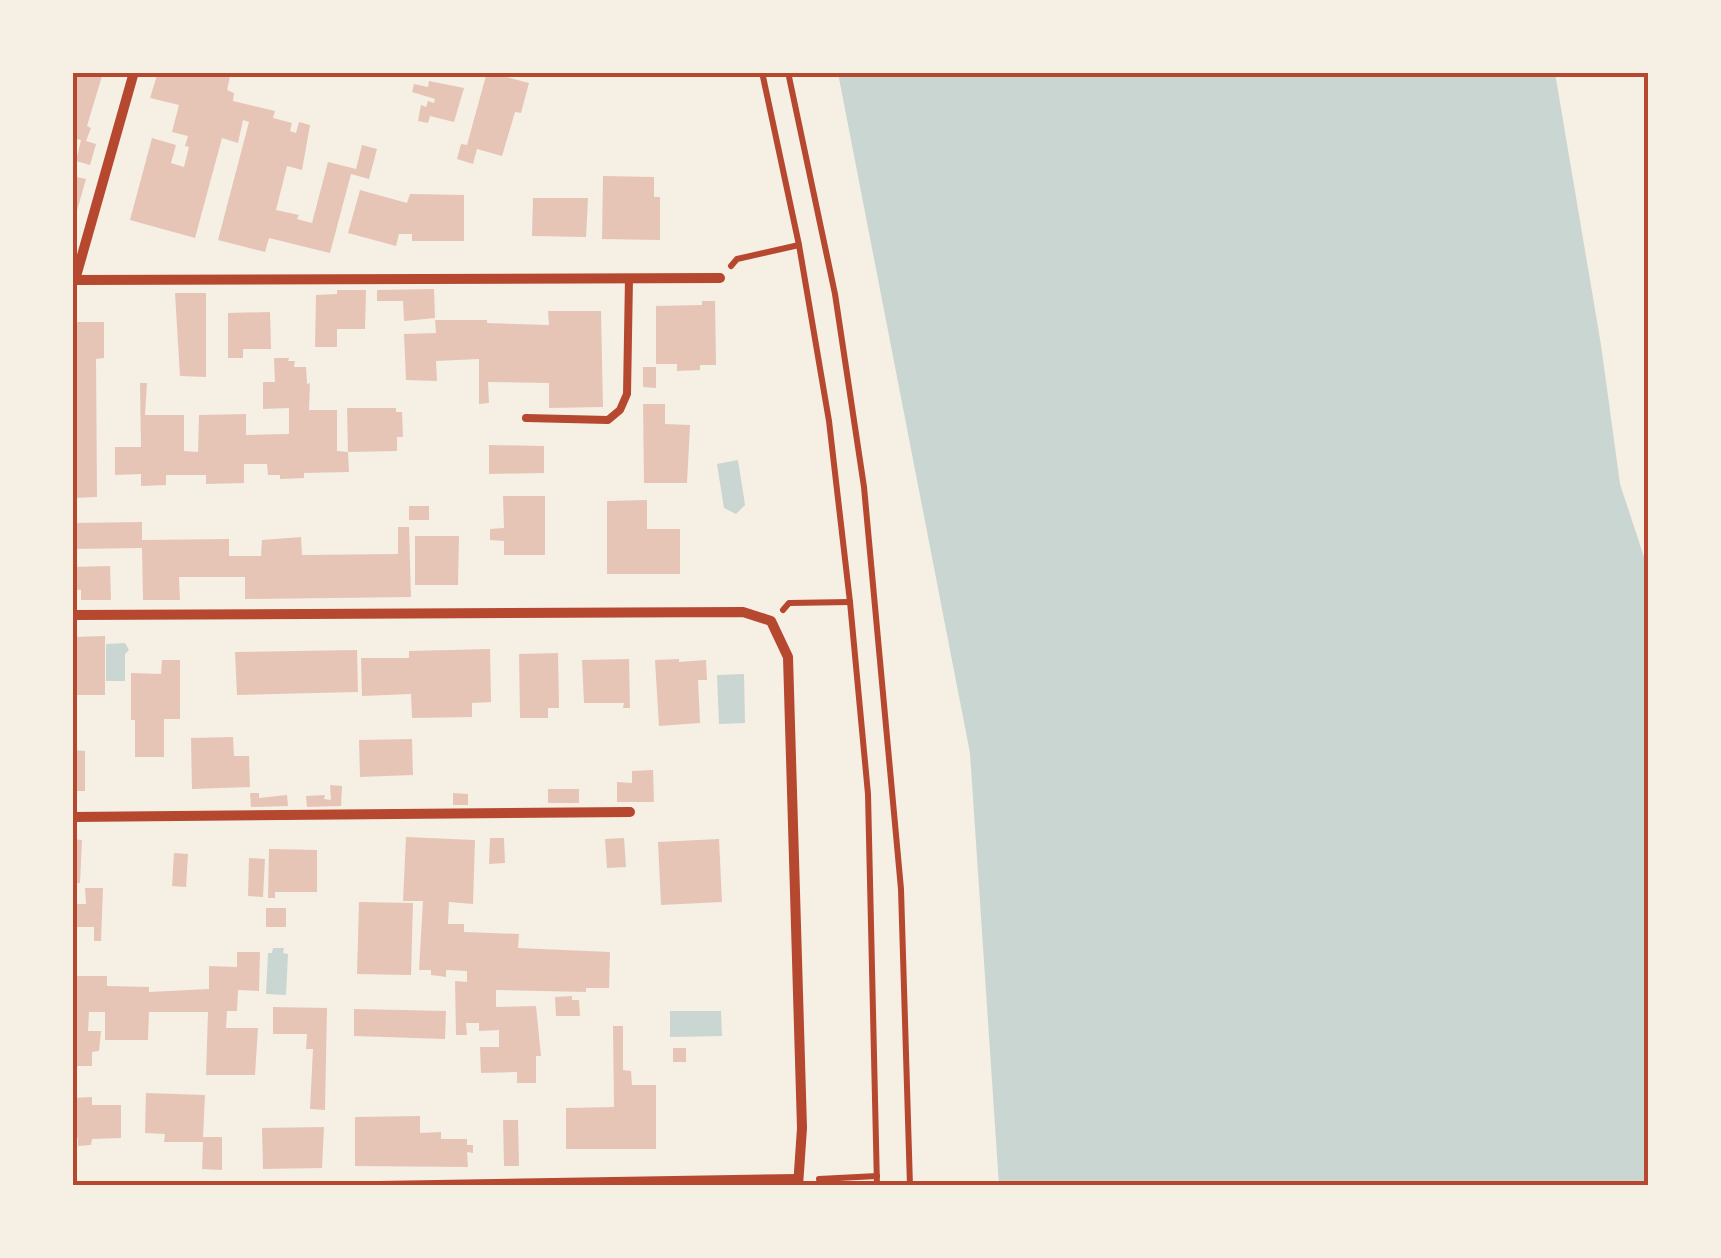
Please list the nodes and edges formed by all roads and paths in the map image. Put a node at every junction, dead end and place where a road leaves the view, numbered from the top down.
1 (134, 72) edge
2 (762, 72) edge
3 (788, 72) edge
4 (799, 244) junction
5 (630, 278) junction
6 (720, 278) joint
7 (74, 280) edge
8 (526, 418) dead end
9 (850, 602) junction
10 (72, 615) edge
11 (771, 621) junction
12 (630, 812) dead end
13 (72, 817) edge
14 (877, 1181) edge
15 (798, 1182) edge
16 (379, 1186) edge
17 (910, 1186) edge

1 - 7 street
2 - 4 path
3 - 17 path
4 - 6 path
4 - 9 path
5 - 6 street
5 - 7 street
5 - 8 lane
9 - 11 path
9 - 14 path
10 - 11 street
11 - 15 street
12 - 13 street
14 - 15 path
15 - 16 street

